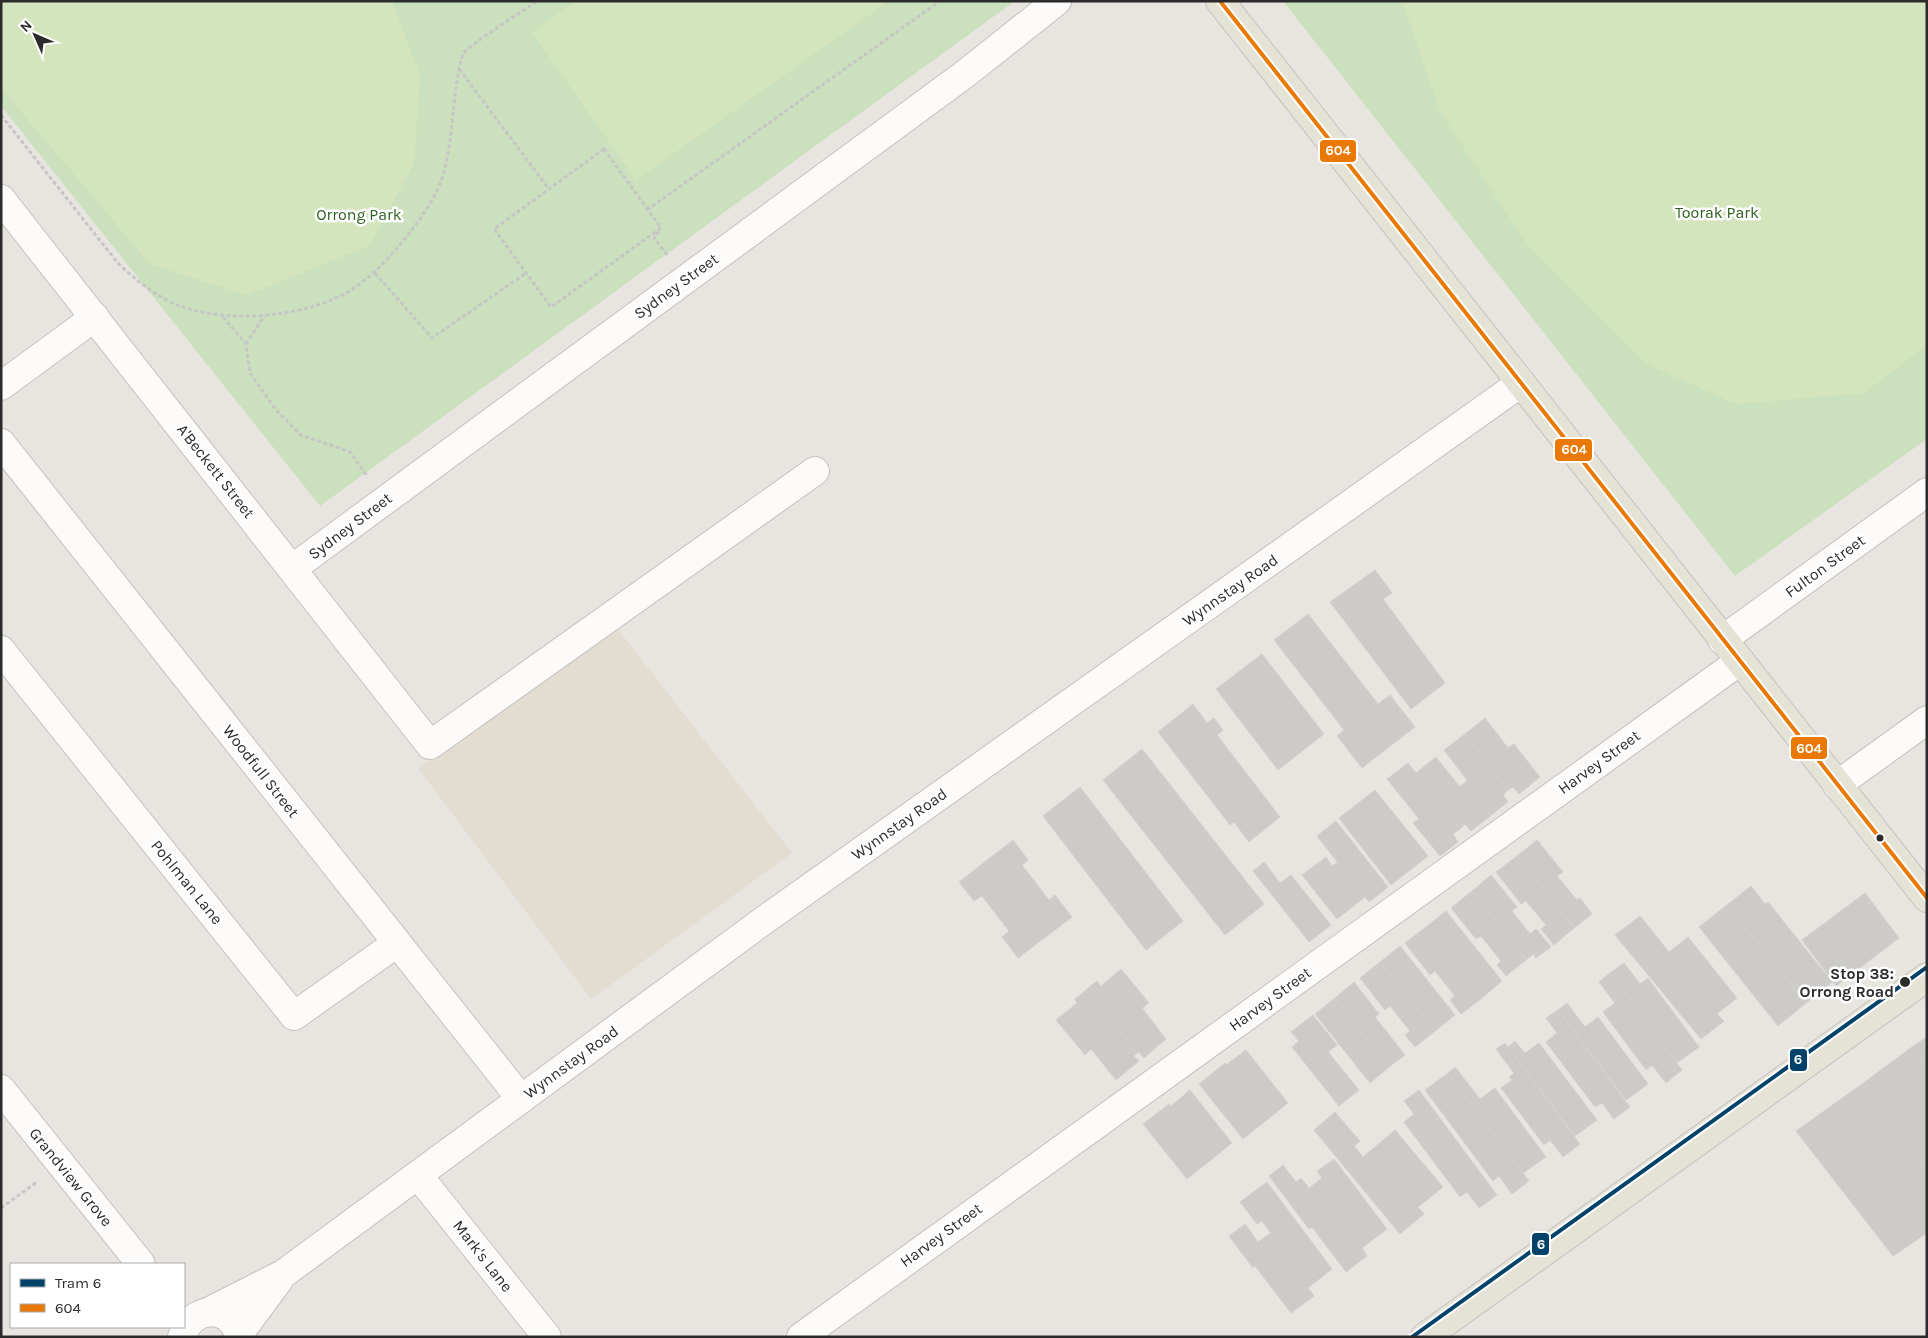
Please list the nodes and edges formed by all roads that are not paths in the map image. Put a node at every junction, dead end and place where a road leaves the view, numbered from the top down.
1 (1057, 1) edge
2 (1220, 1) edge
3 (1, 199) edge
4 (95, 317) junction
5 (1521, 383) junction
6 (1, 386) edge
7 (1, 443) edge
8 (815, 471) dead end
9 (1927, 492) edge
10 (292, 568) junction
11 (1722, 640) junction
12 (1, 650) edge
13 (1740, 661) junction
14 (1927, 720) edge
15 (1837, 785) junction
16 (1927, 898) edge
17 (397, 943) junction
18 (1927, 977) edge
19 (1, 1089) edge
20 (521, 1099) junction
21 (418, 1175) junction
22 (140, 1263) edge
23 (283, 1274) junction
24 (192, 1319) edge
25 (239, 1336) edge
26 (547, 1337) edge
27 (801, 1337) edge
28 (1425, 1337) edge

1 - 10 street, Sydney Street
2 - 5 main road
3 - 4 street, A'Beckett Street
4 - 6 street
4 - 10 street, A'Beckett Street
5 - 11 main road
5 - 20 street, Wynnstay Road
7 - 17 street, Woodfull Street
8 - 10 street, A'Beckett Street
9 - 11 street, Fulton Street
11 - 13 main road
12 - 17 street, Pohlman Lane
13 - 15 main road
13 - 27 street, Harvey Street
14 - 15 street
15 - 16 main road
17 - 20 street, Woodfull Street
18 - 28 main road
19 - 22 street, Grandview Grove
20 - 21 street, Wynnstay Road
21 - 23 street, Wynnstay Road
21 - 26 street, Mark's Lane
23 - 24 street, Wynnstay Road
23 - 25 street, Wynnstay Road
24 - 25 street

